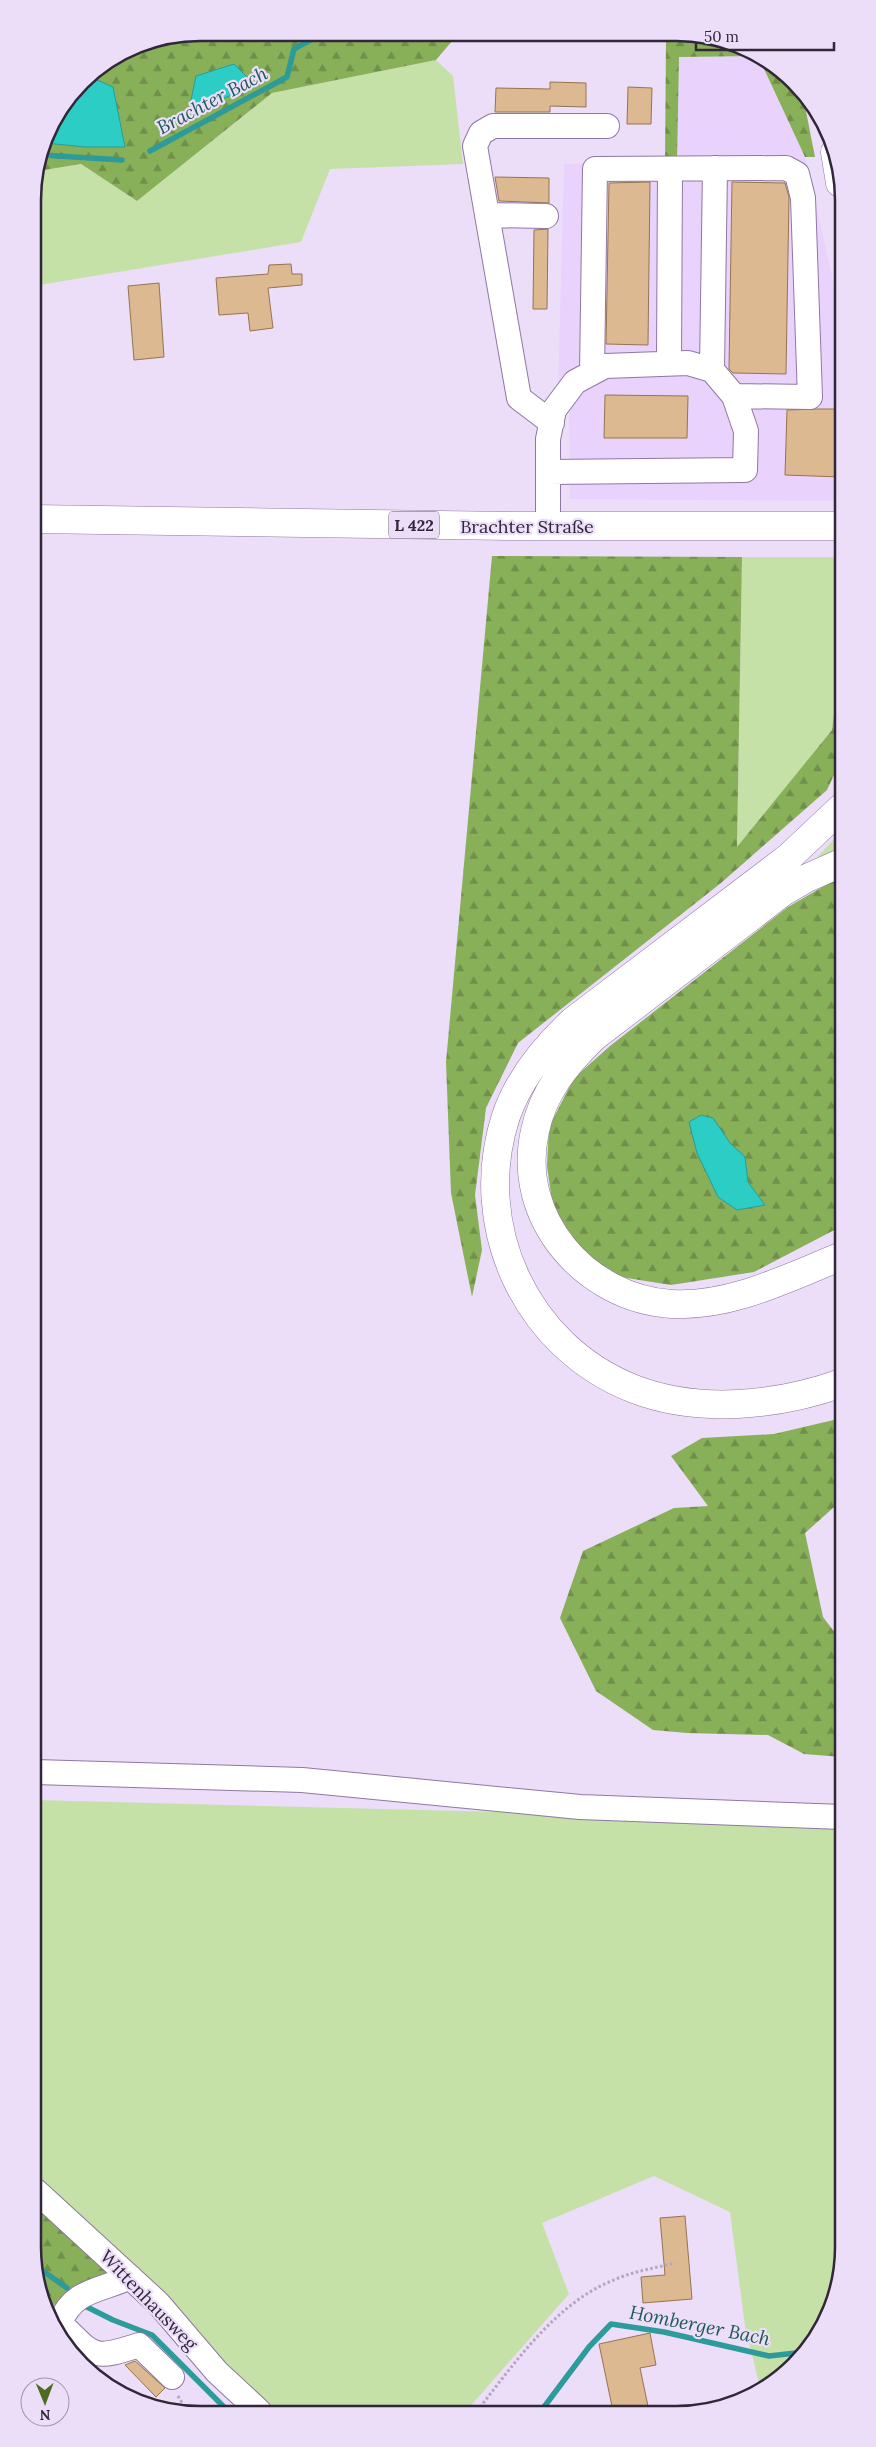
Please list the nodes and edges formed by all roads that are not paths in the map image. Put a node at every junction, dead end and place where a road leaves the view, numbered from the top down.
1 (607, 126) dead end
2 (670, 168) junction
3 (714, 168) junction
4 (487, 215) junction
5 (546, 216) dead end
6 (669, 363) junction
7 (712, 370) junction
8 (592, 373) junction
9 (734, 396) junction
10 (552, 423) junction
11 (548, 472) junction
12 (42, 519) edge
13 (548, 526) junction
14 (835, 526) edge
15 (835, 814) edge
16 (835, 866) edge
17 (834, 1259) edge
18 (834, 1385) edge
19 (41, 1772) edge
20 (834, 1817) edge
21 (41, 2196) edge
22 (130, 2277) junction
23 (61, 2322) edge
24 (63, 2326) edge
25 (172, 2377) dead end
26 (254, 2406) edge

1 - 4 street
2 - 3 street
2 - 6 street
2 - 8 street
3 - 7 street
3 - 9 street
4 - 5 street
4 - 10 street
6 - 7 street
6 - 8 street
7 - 9 street
8 - 10 street
9 - 11 street
10 - 11 street
11 - 13 street
12 - 13 main road, Brachter Straße / L 422
13 - 14 main road, Brachter Straße / L 422
15 - 18 main road
16 - 17 main road
19 - 20 street
21 - 22 street, Wittenhausweg
22 - 23 street
22 - 26 street, Wittenhausweg
24 - 25 street

